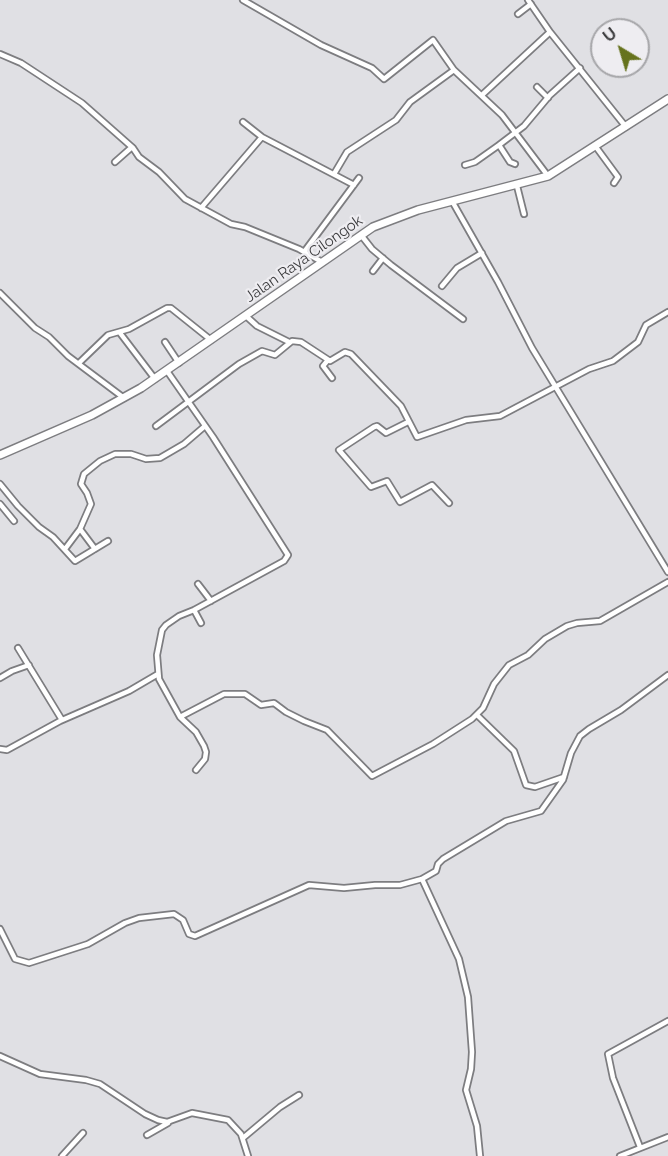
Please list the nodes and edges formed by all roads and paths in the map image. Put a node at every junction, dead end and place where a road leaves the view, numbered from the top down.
1 (243, 0) edge
2 (530, 2) edge
3 (518, 14) dead end
4 (550, 32) junction
5 (0, 54) edge
6 (580, 68) junction
7 (454, 70) junction
8 (537, 87) dead end
9 (482, 95) junction
10 (548, 98) junction
11 (668, 99) edge
12 (243, 122) dead end
13 (626, 128) junction
14 (516, 132) junction
15 (262, 137) junction
16 (499, 145) junction
17 (132, 147) junction
18 (596, 147) junction
19 (115, 162) dead end
20 (515, 164) dead end
21 (465, 165) dead end
22 (334, 174) junction
23 (548, 176) junction
24 (360, 178) dead end
25 (614, 183) dead end
26 (354, 185) junction
27 (517, 186) junction
28 (452, 201) junction
29 (201, 208) junction
30 (524, 214) dead end
31 (361, 236) junction
32 (304, 252) junction
33 (482, 253) junction
34 (383, 258) junction
35 (322, 262) junction
36 (373, 271) dead end
37 (442, 286) dead end
38 (0, 293) edge
39 (668, 312) edge
40 (246, 316) junction
41 (463, 319) dead end
42 (120, 333) junction
43 (211, 340) junction
44 (165, 342) dead end
45 (289, 342) junction
46 (328, 360) junction
47 (79, 363) junction
48 (178, 363) junction
49 (166, 371) junction
50 (332, 378) dead end
51 (155, 379) junction
52 (555, 386) junction
53 (124, 399) junction
54 (188, 400) junction
55 (408, 422) junction
56 (156, 426) dead end
57 (205, 426) junction
58 (0, 455) edge
59 (0, 484) edge
60 (449, 503) dead end
61 (0, 504) edge
62 (14, 521) dead end
63 (80, 529) junction
64 (108, 541) dead end
65 (65, 549) junction
66 (95, 549) junction
67 (668, 572) edge
68 (668, 582) edge
69 (198, 584) dead end
70 (211, 601) junction
71 (194, 610) junction
72 (201, 623) dead end
73 (18, 648) dead end
74 (28, 665) junction
75 (158, 674) junction
76 (668, 675) edge
77 (0, 678) edge
78 (477, 715) junction
79 (180, 717) junction
80 (62, 720) junction
81 (0, 749) edge
82 (196, 770) dead end
83 (565, 777) junction
84 (422, 879) junction
85 (0, 928) edge
86 (668, 1021) edge
87 (0, 1056) edge
88 (299, 1095) dead end
89 (170, 1121) junction
90 (83, 1133) dead end
91 (147, 1135) dead end
92 (668, 1137) edge
93 (243, 1138) junction
94 (640, 1147) junction
95 (62, 1156) edge
96 (248, 1156) edge
97 (480, 1156) edge
98 (620, 1156) edge

1 - 7 street
2 - 3 street
2 - 4 street
4 - 6 street
4 - 9 street
5 - 17 street
6 - 10 street
6 - 13 street
7 - 9 street
7 - 22 street
8 - 10 street
9 - 14 street
10 - 14 street
11 - 13 highway, Jalan Raya Cilongok
12 - 15 street
13 - 18 highway, Jalan Raya Cilongok
14 - 16 street
14 - 23 street
15 - 22 street
15 - 29 street
16 - 20 street
16 - 21 street
17 - 19 street
17 - 29 street
18 - 23 highway, Jalan Raya Cilongok
18 - 25 street
22 - 26 street
23 - 27 highway, Jalan Raya Cilongok
24 - 26 street
26 - 32 street
27 - 28 highway, Jalan Raya Cilongok
27 - 30 street
28 - 31 highway, Jalan Raya Cilongok
28 - 33 street
29 - 32 street
31 - 34 street
31 - 35 highway, Jalan Raya Cilongok
32 - 35 street
33 - 37 street
33 - 52 street
34 - 36 street
34 - 41 street
35 - 40 highway, Jalan Raya Cilongok
38 - 47 street
39 - 52 street
40 - 43 highway, Jalan Raya Cilongok
40 - 45 street
42 - 43 street
42 - 47 street
42 - 51 street
43 - 48 highway, Jalan Raya Cilongok
44 - 48 street
45 - 46 street
45 - 54 street
46 - 50 street
46 - 55 street
47 - 53 street
48 - 49 highway, Jalan Raya Cilongok
49 - 51 highway, Jalan Raya Cilongok
49 - 54 street
51 - 53 highway, Jalan Raya Cilongok
52 - 55 street
52 - 67 street
53 - 58 highway, Jalan Raya Cilongok
54 - 56 street
54 - 57 street
55 - 60 street
57 - 63 street
57 - 70 street
59 - 65 street
61 - 62 street
63 - 65 street
63 - 66 street
64 - 66 street
65 - 66 street
68 - 78 street
69 - 70 street
70 - 71 street
71 - 72 street
71 - 75 street
73 - 74 street
74 - 77 street
74 - 80 street
75 - 79 street
75 - 80 street
76 - 83 street
78 - 79 street
78 - 83 street
79 - 82 street
80 - 81 street
83 - 84 street
84 - 85 street
84 - 97 street
86 - 94 street
87 - 89 street
88 - 93 street
89 - 91 street
89 - 93 street
90 - 95 street
92 - 94 street
93 - 96 street
94 - 98 street

